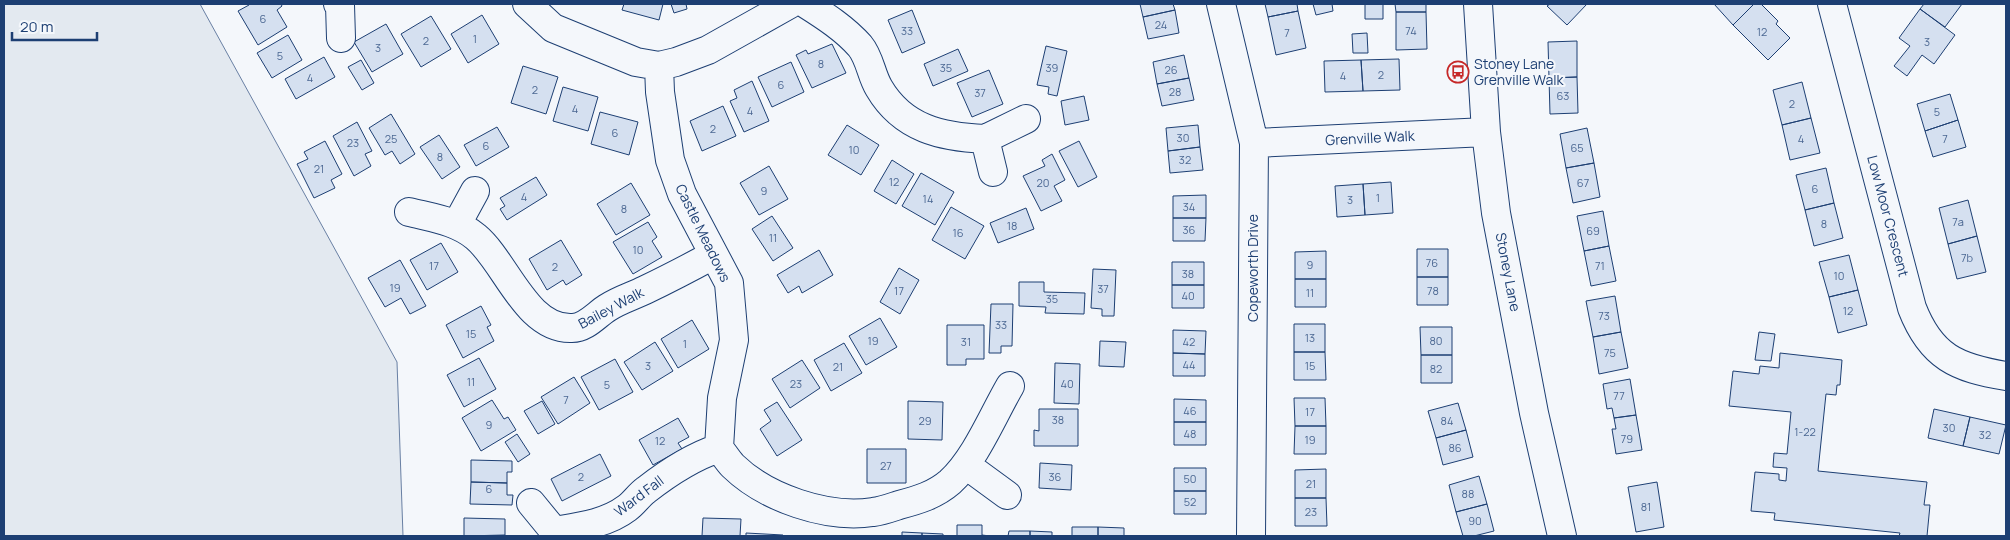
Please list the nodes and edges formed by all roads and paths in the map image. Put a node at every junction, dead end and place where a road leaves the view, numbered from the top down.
1 (339, 4) edge
2 (526, 4) edge
3 (790, 4) edge
4 (806, 4) edge
5 (1221, 4) edge
6 (1478, 4) edge
7 (1832, 4) edge
8 (341, 38) dead end
9 (659, 66) junction
10 (1026, 119) dead end
11 (1486, 132) junction
12 (985, 139) junction
13 (1254, 143) junction
14 (993, 172) dead end
15 (475, 191) dead end
16 (409, 212) dead end
17 (457, 224) junction
18 (713, 255) junction
19 (2006, 376) edge
20 (1010, 386) dead end
21 (719, 448) junction
22 (966, 465) junction
23 (1007, 495) dead end
24 (531, 503) dead end
25 (554, 534) edge
26 (1251, 536) edge
27 (1562, 536) edge

1 - 8 street
2 - 9 street
3 - 9 street
4 - 12 street
5 - 13 street, Copeworth Drive
6 - 11 street, Stoney Lane
7 - 19 street, Low Moor Crescent
9 - 18 street, Castle Meadows
10 - 12 street
11 - 13 street, Grenville Walk
11 - 27 street, Stoney Lane
12 - 14 street
13 - 26 street, Copeworth Drive
15 - 17 street
16 - 17 street, Bailey Walk
17 - 18 street, Bailey Walk
18 - 21 street, Castle Meadows
20 - 22 street
21 - 22 street
21 - 25 street, Ward Fall
22 - 23 street
24 - 25 street, Ward Fall

